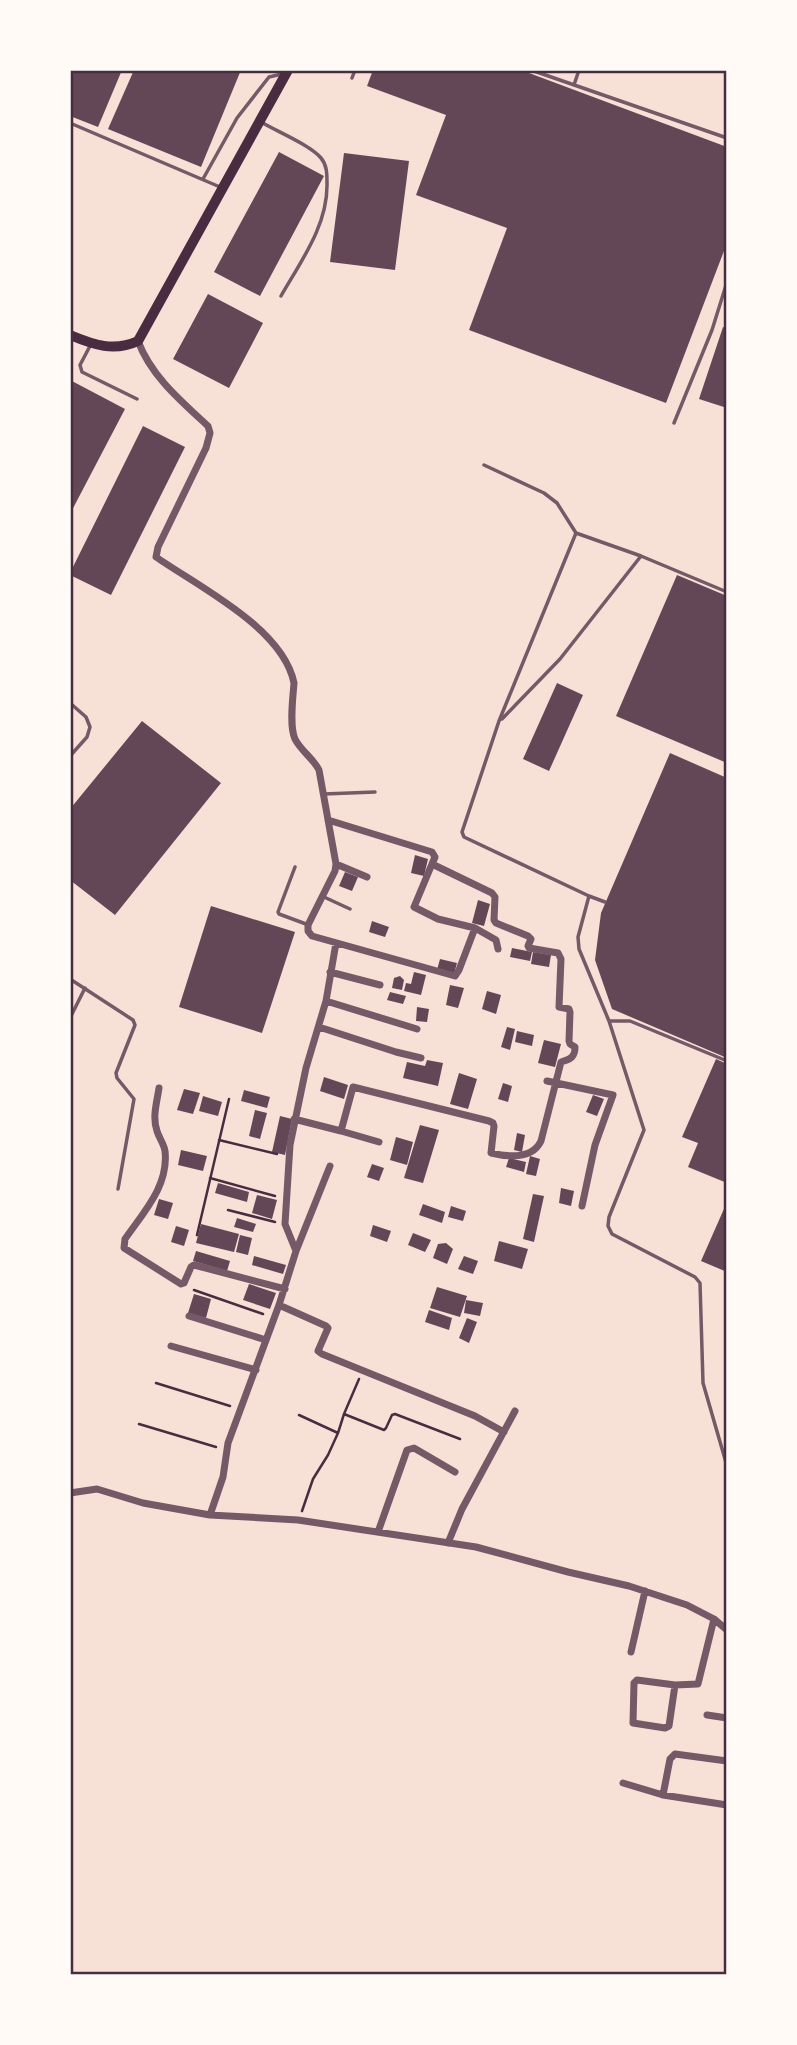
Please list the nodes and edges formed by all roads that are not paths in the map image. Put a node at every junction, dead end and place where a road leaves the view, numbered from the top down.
1 (355, 70) edge
2 (531, 70) edge
3 (579, 70) edge
4 (287, 72) edge
5 (352, 78) dead end
6 (574, 86) junction
7 (259, 121) junction
8 (70, 123) edge
9 (727, 138) edge
10 (203, 179) junction
11 (222, 188) junction
12 (727, 282) edge
13 (281, 296) dead end
14 (70, 335) edge
15 (138, 341) junction
16 (91, 344) junction
17 (136, 399) dead end
18 (674, 423) dead end
19 (484, 465) dead end
20 (576, 533) junction
21 (641, 556) junction
22 (727, 592) edge
23 (70, 703) edge
24 (499, 722) junction
25 (70, 756) edge
26 (375, 792) dead end
27 (324, 793) junction
28 (328, 820) junction
29 (336, 864) junction
30 (432, 864) junction
31 (296, 867) dead end
32 (366, 877) dead end
33 (589, 896) junction
34 (322, 897) junction
35 (605, 902) dead end
36 (350, 909) dead end
37 (308, 925) junction
38 (475, 928) junction
39 (336, 943) junction
40 (498, 949) dead end
41 (330, 972) junction
42 (70, 979) edge
43 (380, 985) dead end
44 (85, 988) junction
45 (326, 1001) junction
46 (70, 1018) edge
47 (609, 1021) junction
48 (319, 1027) junction
49 (417, 1029) dead end
50 (421, 1058) dead end
51 (727, 1061) edge
52 (551, 1081) junction
53 (159, 1088) dead end
54 (295, 1119) junction
55 (341, 1131) junction
56 (379, 1142) dead end
57 (330, 1166) dead end
58 (118, 1189) dead end
59 (582, 1206) dead end
60 (296, 1251) junction
61 (285, 1289) junction
62 (279, 1305) junction
63 (189, 1317) dead end
64 (266, 1340) junction
65 (172, 1346) dead end
66 (256, 1370) junction
67 (515, 1411) dead end
68 (504, 1432) junction
69 (727, 1466) edge
70 (456, 1472) dead end
71 (70, 1493) edge
72 (210, 1515) junction
73 (378, 1532) junction
74 (448, 1543) junction
75 (645, 1591) junction
76 (715, 1619) junction
77 (727, 1630) edge
78 (631, 1652) dead end
79 (675, 1685) junction
80 (707, 1715) dead end
81 (727, 1718) edge
82 (727, 1761) edge
83 (623, 1783) dead end
84 (663, 1795) junction
85 (727, 1805) edge

1 - 5 lane
2 - 6 lane
3 - 6 lane
4 - 7 main road
4 - 10 lane
6 - 9 lane
7 - 11 main road
7 - 13 lane
8 - 10 lane
10 - 11 lane
11 - 15 main road
12 - 18 lane
14 - 16 main road
15 - 16 main road
15 - 27 street
16 - 17 lane
19 - 20 lane
20 - 21 lane
20 - 24 lane
21 - 22 lane
21 - 24 lane
23 - 25 lane
24 - 33 lane
26 - 27 lane
27 - 28 street
28 - 29 street
28 - 30 street
29 - 32 street
29 - 34 street
30 - 38 street
30 - 52 street
31 - 37 lane
33 - 35 lane
33 - 47 lane
34 - 36 lane
34 - 37 street
37 - 39 street
38 - 39 street
38 - 40 street
39 - 41 street
41 - 43 street
41 - 45 street
42 - 44 lane
44 - 46 lane
44 - 58 lane
45 - 48 street
45 - 49 street
47 - 51 lane
47 - 69 lane
48 - 50 street
48 - 54 street
52 - 55 street
52 - 59 street
53 - 61 street
54 - 55 street
54 - 60 street
55 - 56 street
57 - 60 street
60 - 61 street
61 - 62 street
62 - 64 street
62 - 68 street
63 - 64 street
64 - 66 street
65 - 66 street
66 - 72 street
67 - 68 street
68 - 74 street
70 - 73 street
71 - 72 street
72 - 73 street
73 - 74 street
74 - 75 street
75 - 76 street
75 - 78 street
76 - 77 street
76 - 79 street
79 - 79 street
80 - 81 street
82 - 84 street
83 - 84 street
84 - 85 street

